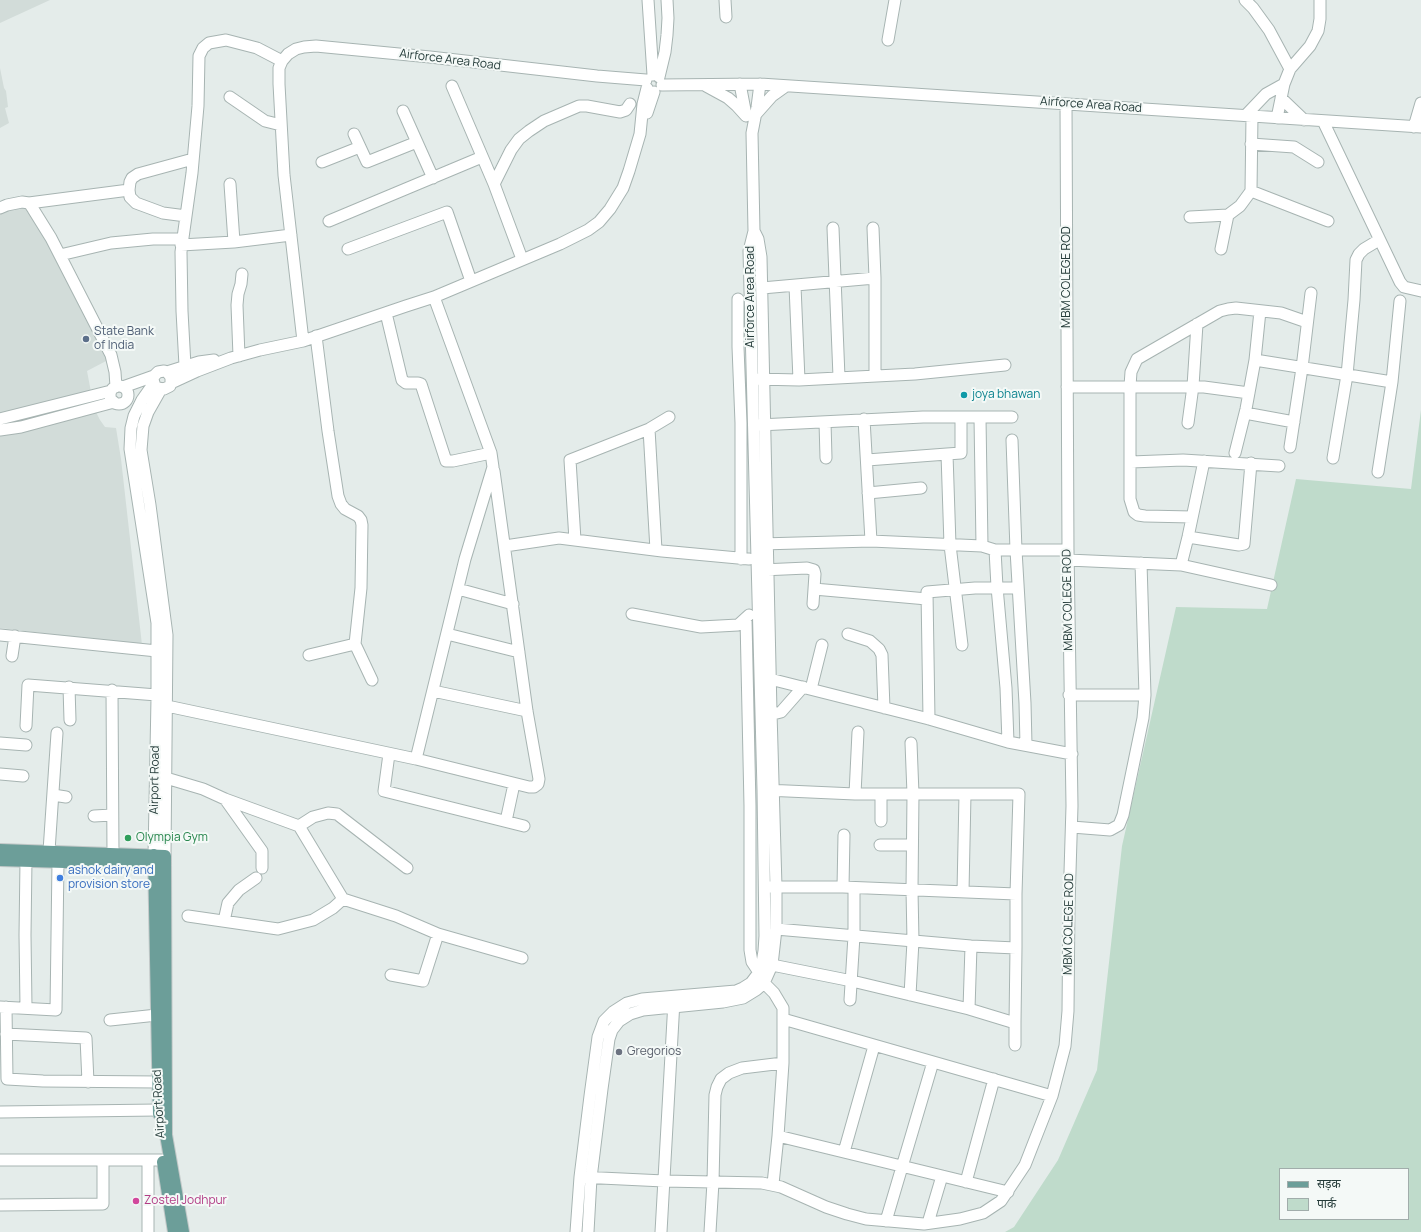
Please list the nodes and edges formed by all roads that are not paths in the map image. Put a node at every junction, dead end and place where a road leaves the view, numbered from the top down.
1 (648, 0) edge
2 (667, 0) edge
3 (725, 0) edge
4 (895, 0) edge
5 (1245, 0) edge
6 (1320, 0) edge
7 (726, 17) dead end
8 (888, 40) dead end
9 (282, 61) junction
10 (1290, 69) junction
11 (654, 83) junction
12 (703, 84) junction
13 (740, 84) junction
14 (760, 84) junction
15 (1284, 84) junction
16 (452, 86) dead end
17 (786, 86) junction
18 (230, 97) dead end
19 (1281, 98) junction
20 (1421, 103) edge
21 (630, 104) dead end
22 (1066, 104) junction
23 (403, 111) dead end
24 (751, 115) junction
25 (1249, 116) junction
26 (1278, 118) junction
27 (1304, 120) junction
28 (1323, 121) junction
29 (281, 125) junction
30 (1418, 127) edge
31 (354, 134) dead end
32 (417, 142) junction
33 (1250, 144) junction
34 (360, 147) junction
35 (482, 157) junction
36 (193, 159) junction
37 (322, 162) dead end
38 (1318, 162) dead end
39 (433, 178) junction
40 (230, 184) dead end
41 (494, 184) junction
42 (129, 190) junction
43 (1250, 191) junction
44 (29, 203) junction
45 (0, 208) edge
46 (1228, 215) junction
47 (186, 216) junction
48 (1190, 217) dead end
49 (1328, 221) dead end
50 (329, 222) dead end
51 (833, 228) dead end
52 (873, 228) dead end
53 (754, 231) junction
54 (291, 235) junction
55 (1380, 240) junction
56 (182, 242) junction
57 (234, 242) junction
58 (348, 249) dead end
59 (1221, 249) dead end
60 (60, 255) junction
61 (522, 259) junction
62 (242, 274) dead end
63 (875, 278) junction
64 (471, 281) junction
65 (835, 282) junction
66 (795, 286) junction
67 (762, 288) junction
68 (1421, 292) edge
69 (1311, 293) dead end
70 (434, 297) junction
71 (738, 299) dead end
72 (1400, 301) dead end
73 (1260, 311) junction
74 (386, 313) junction
75 (1307, 322) junction
76 (1197, 324) junction
77 (316, 336) junction
78 (303, 341) junction
79 (235, 357) junction
80 (1255, 360) junction
81 (1005, 365) dead end
82 (185, 366) junction
83 (1302, 368) junction
84 (167, 372) junction
85 (1347, 375) junction
86 (876, 376) junction
87 (764, 378) junction
88 (839, 378) junction
89 (752, 379) junction
90 (799, 380) junction
91 (1392, 382) junction
92 (171, 383) junction
93 (154, 384) junction
94 (1130, 386) junction
95 (1193, 386) junction
96 (1067, 387) junction
97 (119, 390) junction
98 (1249, 392) junction
99 (1245, 413) junction
100 (668, 417) dead end
101 (961, 417) junction
102 (1012, 417) dead end
103 (980, 418) junction
104 (0, 419) edge
105 (864, 419) junction
106 (825, 422) junction
107 (1294, 422) junction
108 (741, 423) junction
109 (1188, 423) dead end
110 (765, 425) junction
111 (649, 429) junction
112 (754, 429) junction
113 (0, 430) edge
114 (1012, 440) dead end
115 (1290, 446) dead end
116 (491, 453) junction
117 (1235, 453) dead end
118 (947, 454) junction
119 (826, 458) dead end
120 (1332, 458) dead end
121 (867, 460) junction
122 (1204, 461) junction
123 (1131, 462) junction
124 (1251, 463) junction
125 (1279, 466) dead end
126 (493, 467) junction
127 (1378, 472) dead end
128 (921, 488) dead end
129 (868, 493) junction
130 (1192, 517) junction
131 (1188, 536) junction
132 (575, 540) junction
133 (871, 540) junction
134 (762, 543) junction
135 (950, 545) junction
136 (505, 546) junction
137 (982, 546) junction
138 (656, 550) junction
139 (995, 550) junction
140 (1016, 550) junction
141 (1068, 555) junction
142 (741, 559) junction
143 (1141, 563) junction
144 (1181, 565) junction
145 (761, 567) junction
146 (1271, 585) dead end
147 (997, 587) junction
148 (1018, 588) junction
149 (458, 589) junction
150 (814, 589) junction
151 (956, 590) junction
152 (928, 599) junction
153 (513, 604) junction
154 (813, 604) dead end
155 (758, 606) junction
156 (632, 614) dead end
157 (746, 619) junction
158 (447, 634) junction
159 (848, 634) dead end
160 (0, 635) edge
161 (14, 636) junction
162 (355, 644) junction
163 (822, 645) dead end
164 (962, 645) dead end
165 (157, 651) junction
166 (519, 652) junction
167 (309, 655) dead end
168 (12, 656) dead end
169 (770, 679) junction
170 (372, 680) dead end
171 (69, 687) junction
172 (807, 688) junction
173 (112, 690) junction
174 (433, 691) junction
175 (157, 695) junction
176 (1069, 695) junction
177 (1145, 695) junction
178 (167, 706) junction
179 (884, 708) junction
180 (527, 711) junction
181 (766, 716) junction
182 (929, 718) junction
183 (70, 720) dead end
184 (26, 726) dead end
185 (858, 732) dead end
186 (57, 734) dead end
187 (1008, 742) junction
188 (0, 743) edge
189 (911, 743) dead end
190 (26, 744) dead end
191 (1026, 745) junction
192 (389, 754) junction
193 (1072, 754) junction
194 (416, 760) junction
195 (0, 774) edge
196 (23, 776) dead end
197 (166, 778) junction
198 (514, 784) junction
199 (768, 790) junction
200 (855, 794) junction
201 (882, 794) junction
202 (913, 794) junction
203 (965, 794) junction
204 (53, 795) junction
205 (66, 797) dead end
206 (225, 799) junction
207 (112, 815) junction
208 (94, 816) dead end
209 (506, 821) junction
210 (881, 821) dead end
211 (299, 826) junction
212 (524, 826) dead end
213 (1072, 827) junction
214 (844, 835) dead end
215 (880, 845) dead end
216 (912, 845) junction
217 (0, 850) edge
218 (49, 852) junction
219 (113, 854) junction
220 (750, 857) junction
221 (764, 858) junction
222 (0, 860) edge
223 (26, 860) junction
224 (159, 860) junction
225 (58, 861) junction
226 (262, 868) dead end
227 (407, 868) dead end
228 (256, 878) dead end
229 (764, 887) junction
230 (776, 887) junction
231 (849, 887) junction
232 (912, 890) junction
233 (963, 892) junction
234 (1016, 894) junction
235 (343, 899) junction
236 (188, 916) dead end
237 (224, 921) junction
238 (776, 929) junction
239 (438, 934) junction
240 (854, 936) junction
241 (913, 941) junction
242 (971, 946) junction
243 (1016, 948) junction
244 (522, 958) dead end
245 (772, 965) junction
246 (391, 975) dead end
247 (760, 976) junction
248 (852, 981) junction
249 (910, 995) junction
250 (850, 1000) dead end
251 (674, 1001) junction
252 (3, 1007) edge
253 (26, 1007) junction
254 (969, 1009) junction
255 (157, 1015) junction
256 (783, 1019) junction
257 (110, 1020) dead end
258 (3, 1022) edge
259 (1015, 1023) junction
260 (6, 1034) junction
261 (1015, 1045) dead end
262 (874, 1046) junction
263 (932, 1062) junction
264 (782, 1063) junction
265 (994, 1079) junction
266 (88, 1082) junction
267 (157, 1082) junction
268 (1052, 1096) junction
269 (158, 1110) junction
270 (0, 1112) edge
271 (778, 1136) junction
272 (844, 1152) junction
273 (0, 1160) edge
274 (103, 1160) junction
275 (148, 1160) junction
276 (163, 1160) junction
277 (901, 1166) junction
278 (942, 1176) junction
279 (586, 1178) junction
280 (664, 1181) junction
281 (713, 1182) junction
282 (966, 1182) junction
283 (773, 1184) junction
284 (1008, 1192) junction
285 (0, 1205) edge
286 (886, 1221) junction
287 (928, 1223) junction
288 (148, 1232) edge
289 (174, 1232) edge
290 (183, 1232) edge
291 (576, 1232) edge
292 (588, 1232) edge
293 (661, 1232) edge
294 (710, 1232) edge

1 - 11 street
2 - 11 street
3 - 7 street
4 - 8 street
5 - 10 street
6 - 10 street
9 - 11 street, Airforce Area Road
9 - 29 street
9 - 36 street
10 - 15 street
11 - 12 street, Airforce Area Road
11 - 61 street
12 - 13 street, Airforce Area Road
12 - 24 street
13 - 14 street, Airforce Area Road
13 - 24 street, Airforce Area Road
14 - 17 street, Airforce Area Road
14 - 24 street, Airforce Area Road
15 - 19 street
15 - 25 street
16 - 35 street
17 - 22 street, Airforce Area Road
17 - 24 street
18 - 29 street
19 - 26 street
19 - 27 street
20 - 30 street
21 - 41 street
22 - 25 street, Airforce Area Road
22 - 96 street, MBM COLEGE ROD
23 - 32 street
24 - 53 street, Airforce Area Road
25 - 26 street, Airforce Area Road
25 - 33 street
26 - 27 street, Airforce Area Road
27 - 28 street, Airforce Area Road
28 - 30 street, Airforce Area Road
28 - 55 street
29 - 54 street
31 - 34 street
32 - 34 street
32 - 39 street
33 - 38 street
33 - 43 street
34 - 37 street
35 - 39 street
35 - 41 street
36 - 42 street
36 - 47 street
39 - 50 street
40 - 57 street
41 - 61 street
42 - 44 street
42 - 47 street
43 - 46 street
43 - 49 street
44 - 45 street
44 - 60 street
46 - 48 street
46 - 59 street
47 - 56 street
51 - 65 street
52 - 63 street
53 - 67 street
53 - 89 street, Airforce Area Road
54 - 57 street
54 - 78 street
55 - 68 street
55 - 85 street
56 - 57 street
56 - 60 street
56 - 82 street
58 - 64 street
60 - 97 street
61 - 64 street
62 - 79 street
63 - 65 street
63 - 86 street
64 - 70 street
65 - 66 street
65 - 88 street
66 - 67 street
66 - 90 street
67 - 87 street
69 - 75 street
70 - 74 street
70 - 116 street
71 - 108 street
72 - 91 street
73 - 75 street
73 - 76 street
73 - 80 street
74 - 77 street
74 - 116 street
75 - 83 street
76 - 94 street
76 - 95 street
77 - 78 street
77 - 162 street
78 - 79 street
79 - 82 street
79 - 92 street
80 - 83 street
80 - 98 street
81 - 86 street
82 - 84 street
83 - 85 street
83 - 107 street
84 - 92 street
84 - 93 street
85 - 91 street
85 - 120 street
86 - 88 street
87 - 89 street
87 - 90 street
87 - 110 street
88 - 90 street
89 - 112 street, Airforce Area Road
91 - 127 street
92 - 93 street
93 - 97 street
93 - 165 street, Airport Road
93 - 178 street, Airport Road
94 - 95 street
94 - 96 street
94 - 123 street
95 - 98 street
95 - 109 street
96 - 141 street, MBM COLEGE ROD
97 - 104 street
97 - 113 street
98 - 99 street
99 - 107 street
99 - 117 street
100 - 111 street
101 - 103 street
101 - 105 street
101 - 118 street
102 - 103 street
103 - 137 street
105 - 106 street
105 - 121 street
106 - 110 street
106 - 119 street
107 - 115 street
108 - 112 street
108 - 142 street
110 - 112 street
110 - 134 street
111 - 132 street
111 - 138 street
112 - 134 street, Airforce Area Road
114 - 140 street
116 - 126 street
118 - 121 street
118 - 135 street
121 - 129 street
122 - 123 street
122 - 124 street
122 - 130 street
123 - 130 street
124 - 125 street
124 - 131 street
126 - 136 street
126 - 149 street
128 - 129 street
129 - 133 street
130 - 131 street
131 - 144 street
132 - 136 street
132 - 138 street
133 - 134 street
133 - 135 street
134 - 145 street
135 - 137 street
135 - 151 street
136 - 153 street
137 - 139 street
138 - 142 street
139 - 140 street
139 - 147 street
140 - 141 street
140 - 148 street
141 - 143 street
141 - 176 street, MBM COLEGE ROD
142 - 145 street
143 - 144 street
143 - 177 street
144 - 146 street
145 - 150 street
145 - 155 street
145 - 169 street
147 - 148 street
147 - 151 street
147 - 187 street
148 - 191 street
149 - 153 street
149 - 158 street
150 - 152 street
150 - 154 street
151 - 152 street
151 - 164 street
152 - 182 street
153 - 166 street
155 - 157 street
155 - 181 street
156 - 157 street
157 - 220 street
158 - 166 street
158 - 174 street
159 - 179 street
160 - 161 street
161 - 165 street
161 - 168 street
162 - 167 street
162 - 170 street
163 - 172 street
165 - 175 street, Airport Road
166 - 180 street
169 - 172 street
169 - 181 street
171 - 173 street
171 - 183 street
171 - 184 street
172 - 179 street
172 - 181 street
173 - 175 street
173 - 207 street
174 - 180 street
174 - 194 street
175 - 224 street, Airport Road
176 - 177 street
176 - 193 street, MBM COLEGE ROD
177 - 213 street
178 - 192 street
178 - 197 street, Airport Road
179 - 182 street
180 - 198 street
181 - 199 street
182 - 187 street
185 - 200 street
186 - 204 street
187 - 191 street
188 - 190 street
189 - 202 street
191 - 193 street
192 - 194 street
192 - 209 street
193 - 213 street, MBM COLEGE ROD
194 - 198 street
195 - 196 street
197 - 206 street
197 - 224 street, Airport Road
198 - 209 street
199 - 200 street
199 - 221 street
199 - 230 street
200 - 201 street
201 - 202 street
201 - 210 street
202 - 203 street
202 - 216 street
203 - 233 street
203 - 234 street
204 - 205 street
204 - 218 street
206 - 211 street
206 - 226 street
207 - 208 street
207 - 219 street
209 - 212 street
211 - 227 street
211 - 235 street
213 - 268 street, MBM COLEGE ROD
214 - 231 street
215 - 216 street
216 - 232 street
217 - 218 main road
218 - 219 main road
219 - 224 main road
220 - 221 street
220 - 247 street
221 - 229 street
222 - 223 main road
223 - 225 main road
223 - 253 street
224 - 225 main road
224 - 255 main road, Airport Road
224 - 290 main road, Airport Road
225 - 253 street
228 - 237 street
229 - 230 street
229 - 247 street
230 - 231 street
230 - 238 street
231 - 232 street
231 - 240 street
232 - 233 street
232 - 241 street
233 - 234 street
234 - 243 street
235 - 237 street
235 - 239 street
236 - 237 street
238 - 240 street
238 - 245 street
239 - 244 street
239 - 246 street
240 - 241 street
240 - 248 street
241 - 242 street
241 - 249 street
242 - 243 street
242 - 254 street
243 - 259 street
245 - 247 street
245 - 248 street
247 - 251 street
247 - 256 street
248 - 249 street
248 - 250 street
249 - 254 street
251 - 279 street
251 - 280 street
252 - 253 street
252 - 258 street
254 - 259 street
255 - 257 street
255 - 267 main road, Airport Road
256 - 262 street
256 - 264 street
258 - 260 street
259 - 261 street
260 - 266 street
260 - 266 street
262 - 263 street
262 - 272 street
263 - 265 street
263 - 277 street
264 - 271 street
264 - 281 street
265 - 268 street
265 - 282 street
266 - 267 street
267 - 269 main road, Airport Road
268 - 284 street, MBM COLEGE ROD
269 - 270 street
269 - 276 main road, Airport Road
271 - 272 street
271 - 283 street
272 - 277 street
273 - 274 street
274 - 275 street
274 - 285 street
275 - 276 street
275 - 288 street
276 - 289 main road, Airport Road
277 - 278 street
277 - 286 street
278 - 282 street
278 - 287 street
279 - 280 street, MBM COLEGE ROD
279 - 291 street
279 - 292 street
280 - 281 street, MBM COLEGE ROD
280 - 293 street
281 - 283 street, MBM COLEGE ROD
281 - 294 street
282 - 284 street
283 - 286 street, MBM COLEGE ROD
284 - 287 street, MBM COLEGE ROD
286 - 287 street, MBM COLEGE ROD

